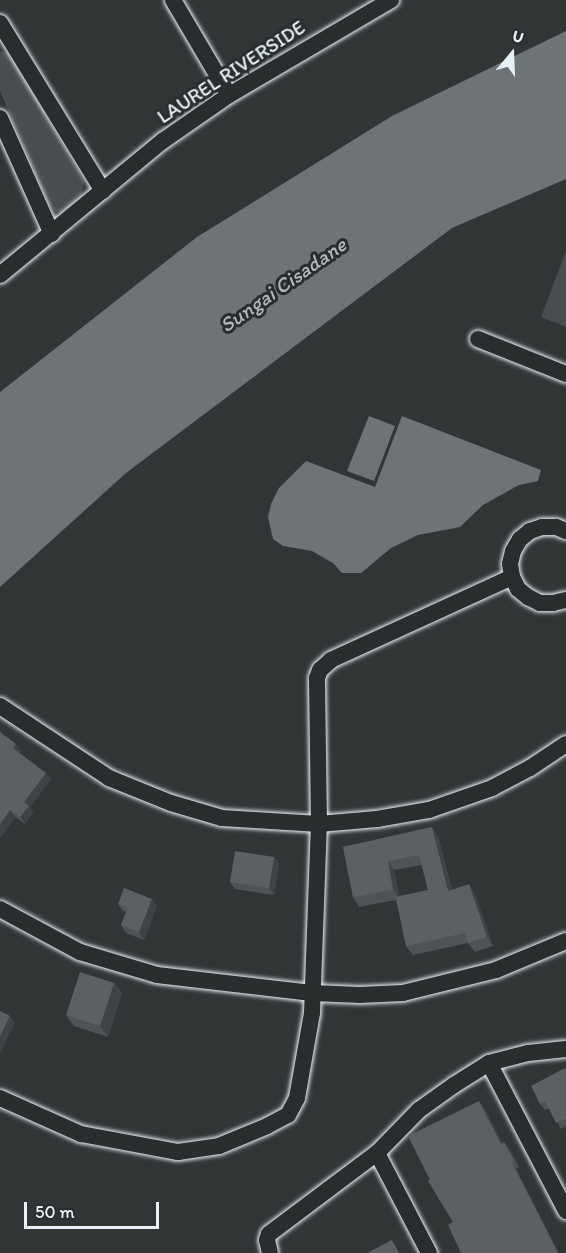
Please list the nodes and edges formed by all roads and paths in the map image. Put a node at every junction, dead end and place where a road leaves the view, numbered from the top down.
1 (173, 0) edge
2 (391, 0) edge
3 (360, 7) edge
4 (2, 31) edge
5 (229, 95) junction
6 (0, 118) edge
7 (103, 191) junction
8 (52, 234) junction
9 (0, 275) edge
10 (478, 339) dead end
11 (566, 374) edge
12 (566, 531) edge
13 (512, 577) junction
14 (566, 601) edge
15 (0, 706) edge
16 (566, 744) edge
17 (319, 824) junction
18 (0, 909) edge
19 (566, 941) edge
20 (312, 993) junction
21 (566, 1049) edge
22 (489, 1063) junction
23 (0, 1098) edge
24 (377, 1153) junction
25 (566, 1211) edge
26 (270, 1253) edge
27 (429, 1253) edge

1 - 5 street
2 - 3 street, LAUREL RIVERSIDE
3 - 5 street, LAUREL RIVERSIDE
4 - 7 street
5 - 7 street, LAUREL RIVERSIDE
6 - 8 street
7 - 8 street, LAUREL RIVERSIDE
8 - 9 street, LAUREL RIVERSIDE
10 - 11 street
12 - 13 street
13 - 14 street
13 - 17 street
15 - 17 street
16 - 17 street
17 - 20 street
18 - 20 street
19 - 20 street
20 - 23 street
21 - 22 street
22 - 24 street
22 - 25 street
24 - 26 street
24 - 27 street

